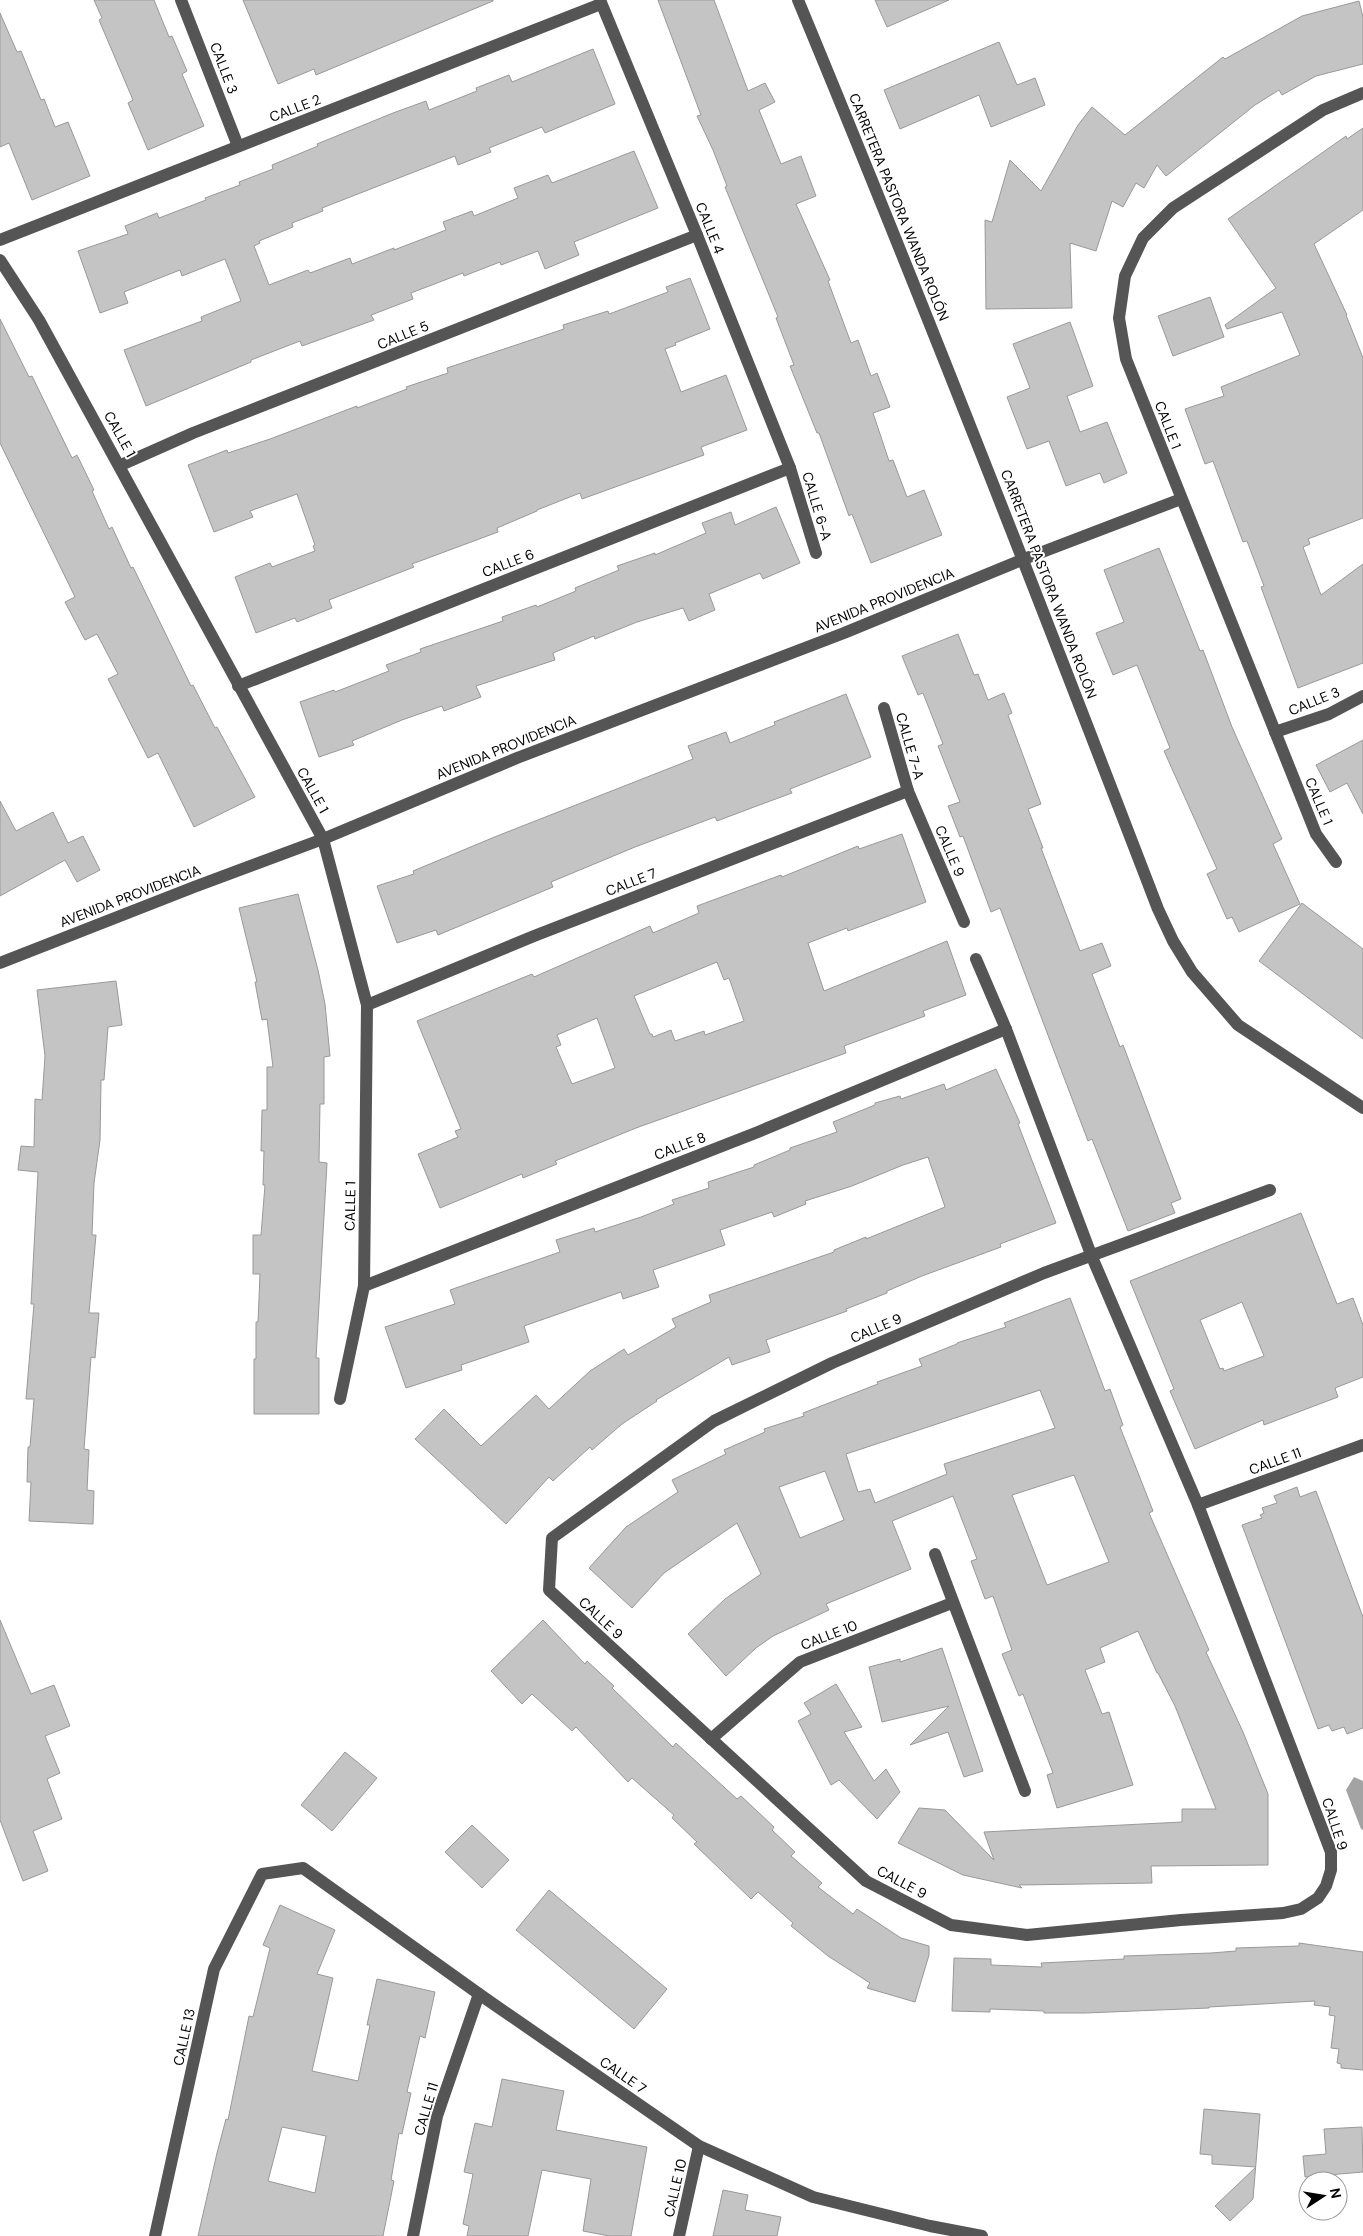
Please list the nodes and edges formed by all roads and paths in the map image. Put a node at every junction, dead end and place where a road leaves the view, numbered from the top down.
1 (181, 0) edge
2 (798, 0) edge
3 (600, 2) edge
4 (1363, 93) edge
5 (238, 146) junction
6 (697, 235) junction
7 (0, 240) edge
8 (0, 260) edge
9 (121, 465) junction
10 (790, 468) junction
11 (1180, 499) junction
12 (816, 553) dead end
13 (1024, 559) junction
14 (238, 686) junction
15 (1363, 696) edge
16 (884, 708) dead end
17 (1275, 732) junction
18 (908, 791) junction
19 (323, 839) junction
20 (1336, 862) dead end
21 (964, 922) dead end
22 (976, 959) dead end
23 (0, 963) edge
24 (367, 1005) junction
25 (1006, 1030) junction
26 (1363, 1108) edge
27 (1270, 1190) dead end
28 (1092, 1257) junction
29 (364, 1286) junction
30 (340, 1399) dead end
31 (1363, 1445) edge
32 (1198, 1505) junction
33 (935, 1554) dead end
34 (952, 1603) junction
35 (711, 1739) junction
36 (1025, 1791) dead end
37 (283, 1871) joint
38 (479, 1994) junction
39 (699, 2146) junction
40 (929, 2231) edge
41 (155, 2236) edge
42 (413, 2236) edge
43 (679, 2236) edge
44 (982, 2236) edge

1 - 5 street, CALLE 3
2 - 13 street, CARRETERA PASTORA WANDA ROLÓN
3 - 5 street, CALLE 2
3 - 6 street, CALLE 4
4 - 11 street, CALLE 1
5 - 7 street, CALLE 2
6 - 9 street, CALLE 5
6 - 10 street, CALLE 4
8 - 9 street, CALLE 1
9 - 14 street, CALLE 1
10 - 12 street, CALLE 6-A
10 - 14 street, CALLE 6
11 - 13 street, AVENIDA PROVIDENCIA
11 - 17 street, CALLE 1
13 - 19 street, AVENIDA PROVIDENCIA
13 - 26 street, CARRETERA PASTORA WANDA ROLÓN
14 - 19 street, CALLE 1
15 - 17 street, CALLE 3
16 - 18 street, CALLE 7-A
17 - 20 street, CALLE 1
18 - 21 street, CALLE 9
18 - 24 street, CALLE 7
19 - 23 street, AVENIDA PROVIDENCIA
19 - 24 street, CALLE 1
22 - 25 street, CALLE 9
24 - 29 street, CALLE 1
25 - 28 street, CALLE 9
25 - 29 street, CALLE 8
27 - 28 street, CALLE 9
28 - 32 street, CALLE 9
28 - 35 street, CALLE 9
29 - 30 street, CALLE 1
31 - 32 street, CALLE 11
32 - 35 street, CALLE 9
33 - 34 street
34 - 35 street, CALLE 10
34 - 36 street
37 - 38 street, CALLE 7
37 - 41 street, CALLE 13
38 - 39 street, CALLE 7
38 - 42 street, CALLE 11
39 - 40 street, CALLE 7
39 - 43 street, CALLE 10
40 - 44 street, CALLE 7

